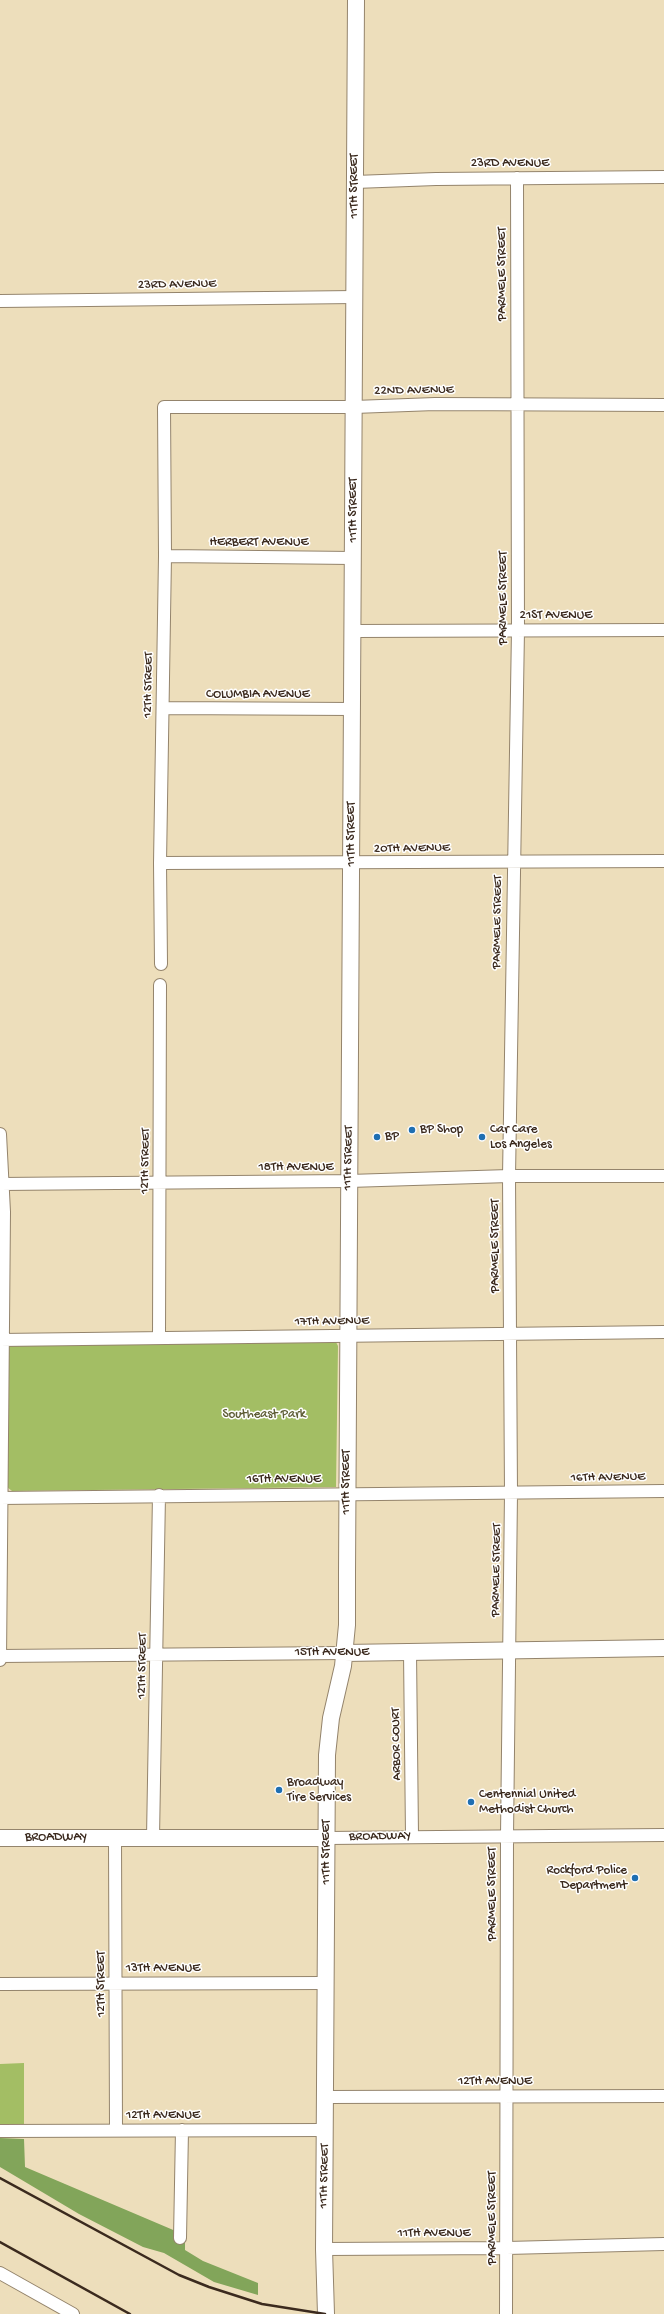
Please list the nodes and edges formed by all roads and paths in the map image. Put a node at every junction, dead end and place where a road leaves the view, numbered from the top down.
1 (356, 0) edge
2 (664, 177) edge
3 (517, 178) junction
4 (355, 182) junction
5 (354, 298) junction
6 (0, 301) edge
7 (517, 405) junction
8 (664, 405) edge
9 (164, 406) joint
10 (354, 407) junction
11 (165, 556) junction
12 (353, 558) junction
13 (518, 630) junction
14 (664, 630) edge
15 (353, 632) junction
16 (163, 708) junction
17 (353, 709) junction
18 (513, 861) junction
19 (664, 861) edge
20 (160, 863) junction
21 (352, 864) junction
22 (162, 964) dead end
23 (160, 985) dead end
24 (0, 1134) edge
25 (509, 1176) junction
26 (664, 1176) edge
27 (349, 1181) junction
28 (160, 1182) junction
29 (2, 1184) edge
30 (664, 1332) edge
31 (510, 1334) junction
32 (348, 1336) junction
33 (159, 1338) junction
34 (1, 1340) edge
35 (664, 1491) edge
36 (512, 1493) junction
37 (347, 1494) junction
38 (159, 1495) junction
39 (1, 1498) edge
40 (664, 1648) edge
41 (509, 1650) junction
42 (410, 1652) junction
43 (344, 1653) junction
44 (158, 1654) junction
45 (0, 1656) edge
46 (0, 1660) edge
47 (664, 1835) edge
48 (412, 1836) junction
49 (507, 1836) junction
50 (0, 1838) edge
51 (115, 1838) junction
52 (153, 1838) junction
53 (326, 1838) junction
54 (116, 1983) junction
55 (326, 1983) junction
56 (0, 1984) edge
57 (508, 2096) junction
58 (664, 2096) edge
59 (326, 2097) junction
60 (116, 2130) junction
61 (182, 2130) junction
62 (326, 2130) junction
63 (0, 2131) edge
64 (180, 2238) dead end
65 (664, 2244) edge
66 (324, 2248) junction
67 (506, 2248) junction
68 (0, 2273) edge
69 (73, 2314) edge
70 (326, 2314) edge
71 (506, 2314) edge

1 - 4 main road, 11TH STREET
2 - 3 street, 23RD AVENUE
3 - 4 street, 23RD AVENUE
3 - 7 street, PARMELE STREET
4 - 5 main road, 11TH STREET
5 - 6 street, 23RD AVENUE
5 - 10 main road, 11TH STREET
7 - 8 street, 22ND AVENUE
7 - 10 street, 22ND AVENUE
7 - 13 street, PARMELE STREET
9 - 10 street, 22ND AVENUE
9 - 11 street, 12TH STREET
10 - 12 main road, 11TH STREET
11 - 12 street, HERBERT AVENUE
11 - 16 street, 12TH STREET
12 - 15 main road, 11TH STREET
13 - 14 street, 21ST AVENUE
13 - 15 street, 21ST AVENUE
13 - 18 street, PARMELE STREET
15 - 17 main road, 11TH STREET
16 - 17 street, COLUMBIA AVENUE
16 - 20 street, 12TH STREET
17 - 21 main road, 11TH STREET
18 - 19 street, 20TH AVENUE
18 - 21 street, 20TH AVENUE
18 - 25 street, PARMELE STREET
20 - 21 street, 20TH AVENUE
20 - 22 street, 12TH STREET
21 - 27 main road, 11TH STREET
23 - 28 street, 12TH STREET
24 - 29 street
25 - 26 street, 18TH AVENUE
25 - 27 street, 18TH AVENUE
25 - 31 street, PARMELE STREET
27 - 28 street, 18TH AVENUE
27 - 32 main road, 11TH STREET
28 - 29 street, 18TH AVENUE
28 - 33 street, 12TH STREET
29 - 34 street
30 - 31 street, 17TH AVENUE
31 - 32 street, 17TH AVENUE
31 - 36 street, PARMELE STREET
32 - 33 street, 17TH AVENUE
32 - 37 main road, 11TH STREET
33 - 34 street, 17TH AVENUE
34 - 39 street
35 - 36 street, 16TH AVENUE
36 - 37 street, 16TH AVENUE
36 - 41 street, PARMELE STREET
37 - 38 street, 16TH AVENUE
37 - 43 main road, 11TH STREET
38 - 39 street, 16TH AVENUE
38 - 44 street, 12TH STREET
39 - 45 street
40 - 41 main road, 15TH AVENUE
41 - 42 main road, 15TH AVENUE
41 - 49 street, PARMELE STREET
42 - 43 main road, 15TH AVENUE
42 - 48 street, ARBOR COURT
43 - 44 street, 15TH AVENUE
43 - 53 main road, 11TH STREET
44 - 45 street, 15TH AVENUE
44 - 52 street, 12TH STREET
45 - 46 street
47 - 49 street, BROADWAY
48 - 49 street, BROADWAY
48 - 53 street, BROADWAY
49 - 57 street, PARMELE STREET
50 - 51 main road, BROADWAY
51 - 52 main road, BROADWAY
51 - 54 street, 12TH STREET
52 - 53 main road, BROADWAY
53 - 55 main road, 11TH STREET
54 - 55 street, 13TH AVENUE
54 - 56 street, 13TH AVENUE
54 - 60 street, 12TH STREET
55 - 59 main road, 11TH STREET
57 - 58 street, 12TH AVENUE
57 - 59 street, 12TH AVENUE
57 - 67 street, PARMELE STREET
59 - 62 main road, 11TH STREET
60 - 61 street, 12TH AVENUE
60 - 63 street, 12TH AVENUE
61 - 62 street, 12TH AVENUE
61 - 64 street
62 - 66 main road, 11TH STREET
65 - 67 street, 11TH AVENUE
66 - 67 street, 11TH AVENUE
66 - 70 main road, 11TH STREET
67 - 71 street, PARMELE STREET
68 - 69 street

